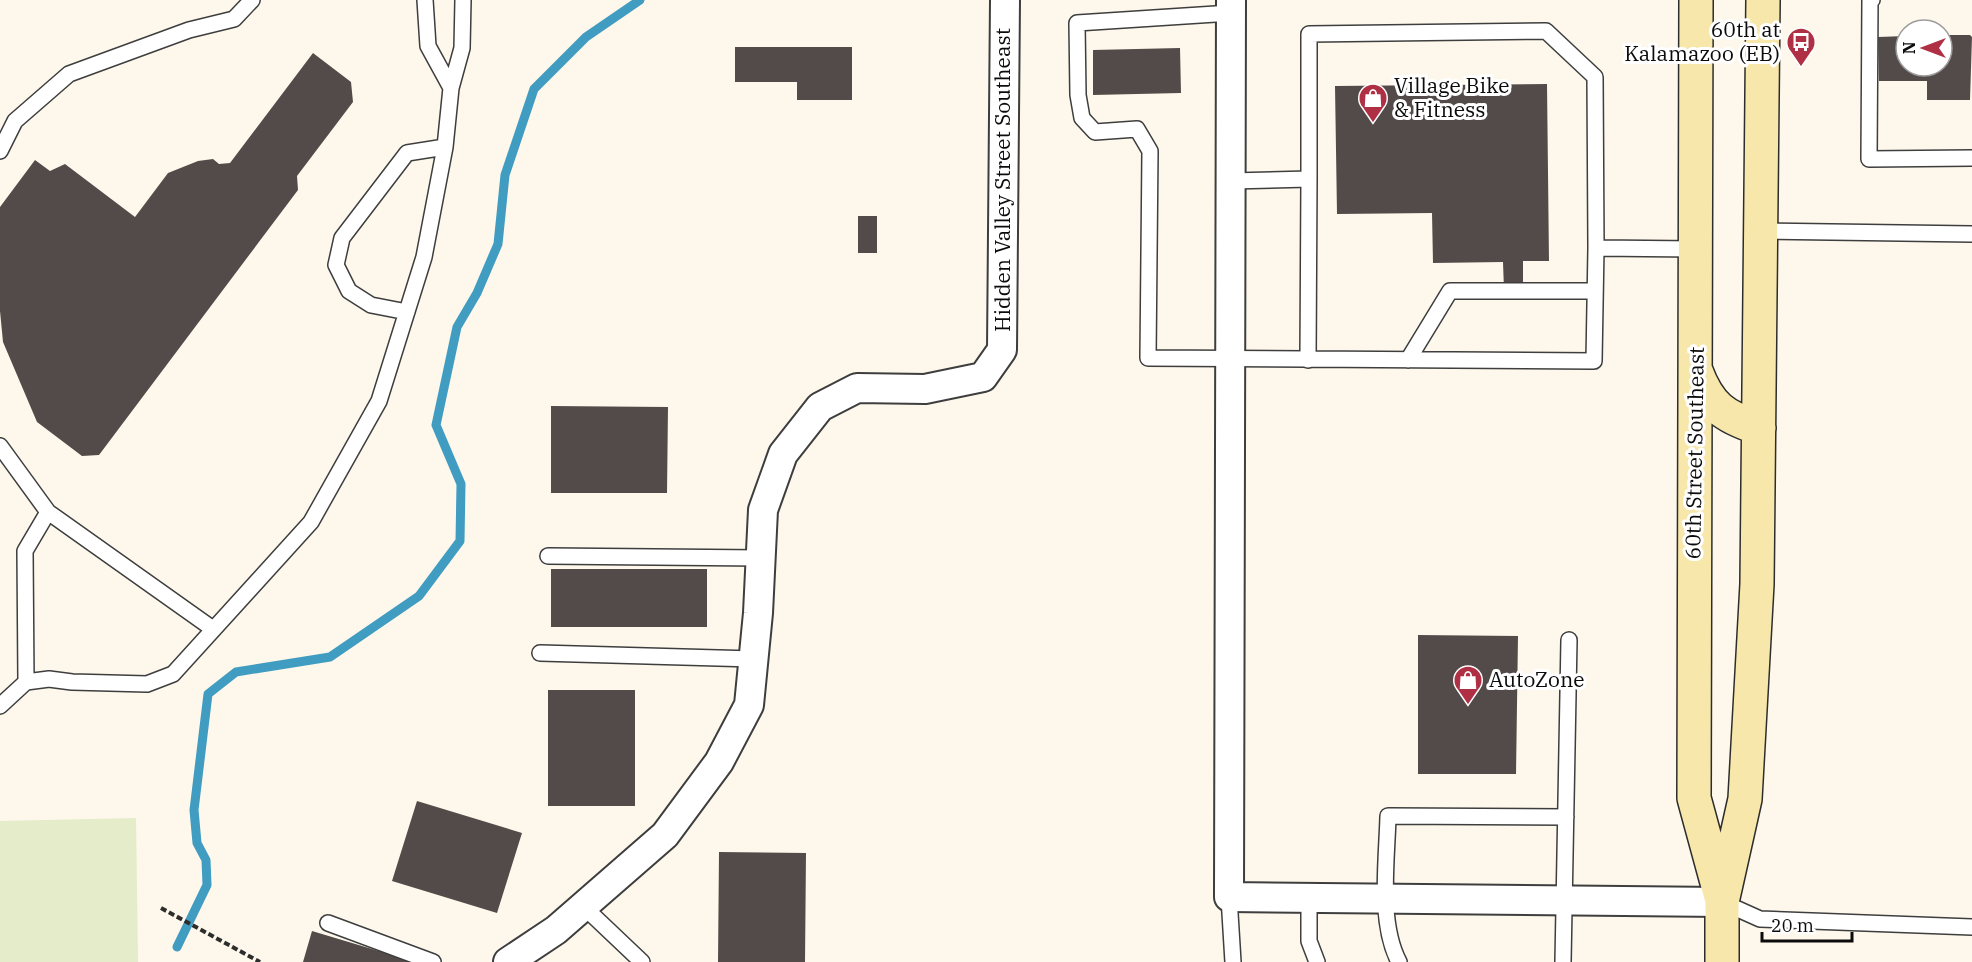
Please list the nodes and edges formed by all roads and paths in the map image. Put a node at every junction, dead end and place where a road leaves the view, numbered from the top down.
1 (252, 0) edge
2 (425, 0) edge
3 (463, 0) edge
4 (1005, 0) edge
5 (1696, 0) edge
6 (1763, 0) edge
7 (1872, 0) edge
8 (1232, 6) edge
9 (452, 88) junction
10 (446, 147) junction
11 (0, 152) edge
12 (1972, 158) edge
13 (1309, 179) junction
14 (1232, 181) junction
15 (1761, 231) junction
16 (1972, 234) edge
17 (1596, 248) junction
18 (1696, 249) junction
19 (1595, 291) junction
20 (407, 312) junction
21 (1230, 360) junction
22 (1308, 360) junction
23 (1408, 360) junction
24 (1696, 369) junction
25 (1759, 428) junction
26 (0, 446) edge
27 (48, 512) junction
28 (548, 556) dead end
29 (761, 558) junction
30 (213, 629) junction
31 (1569, 640) dead end
32 (540, 653) dead end
33 (754, 659) junction
34 (26, 682) junction
35 (0, 706) edge
36 (1566, 817) junction
37 (1229, 897) junction
38 (1309, 898) junction
39 (1386, 899) junction
40 (1564, 900) junction
41 (1722, 902) junction
42 (583, 906) junction
43 (161, 908) dead end
44 (328, 923) dead end
45 (1972, 927) edge
46 (260, 962) edge
47 (433, 962) edge
48 (508, 962) edge
49 (642, 962) edge
50 (1233, 962) edge
51 (1317, 962) edge
52 (1399, 962) edge
53 (1563, 962) edge
54 (1722, 962) edge

1 - 11 lane
2 - 9 lane
3 - 9 lane
4 - 29 street, Hidden Valley Street Southeast
5 - 18 main road, 60th Street Southeast
6 - 15 main road, 60th Street Southeast
7 - 12 lane
8 - 14 street
8 - 21 lane
9 - 10 lane
10 - 20 lane
10 - 20 lane
13 - 14 lane
13 - 17 lane
13 - 22 lane
14 - 21 street
15 - 16 lane
15 - 25 main road, 60th Street Southeast
17 - 18 lane
17 - 19 lane
18 - 24 main road, 60th Street Southeast
19 - 23 lane
19 - 23 lane
20 - 30 lane
21 - 22 lane
21 - 37 street
22 - 23 lane
24 - 25 main road
24 - 41 main road, 60th Street Southeast
25 - 41 main road, 60th Street Southeast
26 - 27 lane
27 - 30 lane
27 - 34 lane
28 - 29 lane
29 - 33 street, Hidden Valley Street Southeast
30 - 34 lane
31 - 36 lane
32 - 33 lane
33 - 42 street, Hidden Valley Street Southeast
34 - 35 lane
36 - 39 lane
36 - 40 lane
37 - 38 street
37 - 50 lane
38 - 39 street
38 - 51 lane
39 - 40 street
39 - 52 lane
40 - 41 street
40 - 53 lane
41 - 45 lane
41 - 54 main road, 60th Street Southeast
42 - 48 street, Hidden Valley Street Southeast
42 - 49 lane
43 - 46 path
44 - 47 lane

